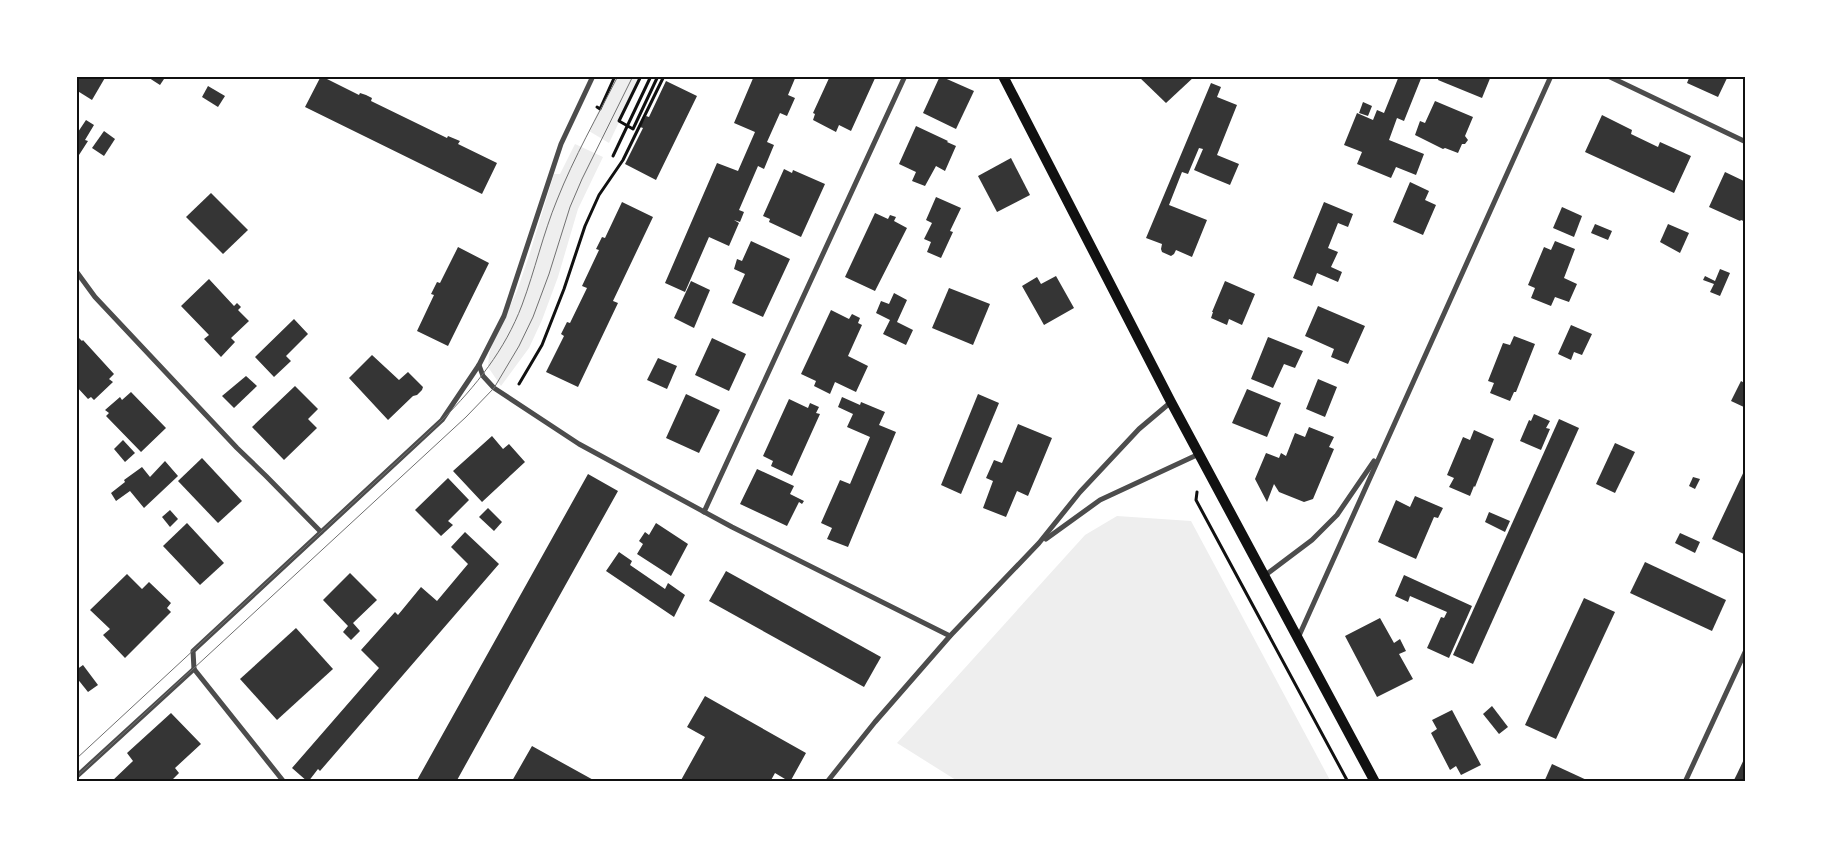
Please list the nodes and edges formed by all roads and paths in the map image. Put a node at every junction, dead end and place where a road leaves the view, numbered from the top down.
1 (593, 76) edge
2 (641, 76) edge
3 (651, 76) edge
4 (658, 76) edge
5 (664, 76) edge
6 (905, 76) edge
7 (1003, 76) edge
8 (1551, 76) edge
9 (1608, 76) edge
10 (627, 125) junction
11 (1746, 142) edge
12 (613, 156) dead end
13 (76, 271) edge
14 (479, 365) junction
15 (514, 402) junction
16 (1171, 402) junction
17 (1382, 450) junction
18 (1199, 454) junction
19 (1197, 491) dead end
20 (704, 512) junction
21 (321, 532) junction
22 (1039, 543) junction
23 (1264, 576) junction
24 (950, 636) junction
25 (1298, 638) junction
26 (1746, 650) edge
27 (194, 669) junction
28 (76, 777) edge
29 (284, 782) edge
30 (827, 782) edge
31 (1348, 782) edge
32 (1375, 782) edge
33 (1685, 782) edge

1 - 14 street
2 - 10 path
3 - 10 path
4 - 10 path
5 - 15 path
6 - 20 street
7 - 16 main road
8 - 17 street
9 - 11 street
10 - 12 path
13 - 21 street
14 - 15 street
14 - 21 street
15 - 20 street
16 - 18 main road
16 - 22 street
17 - 23 street
17 - 25 street
18 - 22 street
18 - 23 main road
19 - 31 path
20 - 24 street
21 - 27 street
22 - 24 street
23 - 25 main road
24 - 30 street
25 - 32 main road
26 - 33 street
27 - 28 street
27 - 29 street

